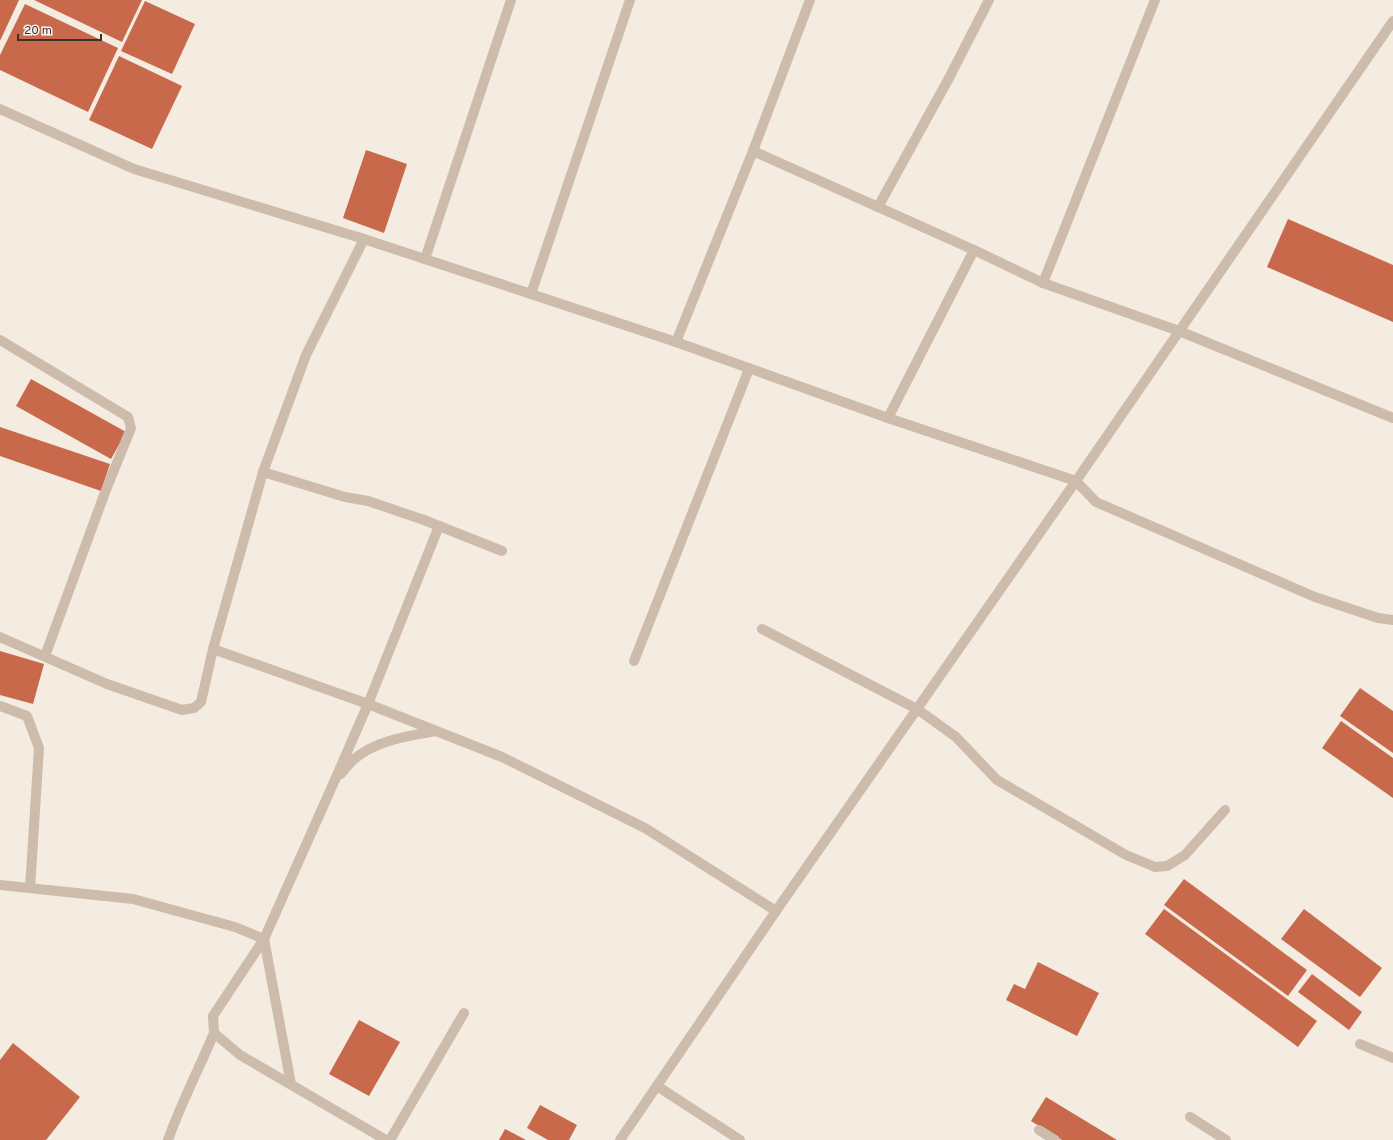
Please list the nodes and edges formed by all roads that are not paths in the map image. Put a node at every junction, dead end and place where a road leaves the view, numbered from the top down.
1 (511, 0) edge
2 (630, 0) edge
3 (810, 0) edge
4 (989, 0) edge
5 (1155, 0) edge
6 (1393, 21) edge
7 (0, 109) edge
8 (753, 151) junction
9 (878, 207) junction
10 (364, 239) junction
11 (974, 250) junction
12 (425, 259) junction
13 (1043, 283) junction
14 (531, 294) junction
15 (1179, 331) junction
16 (0, 340) edge
17 (676, 342) junction
18 (749, 369) junction
19 (888, 418) junction
20 (1393, 418) edge
21 (263, 472) junction
22 (1076, 481) junction
23 (439, 526) junction
24 (502, 551) dead end
25 (1393, 620) edge
26 (762, 629) dead end
27 (0, 637) edge
28 (213, 649) junction
29 (45, 656) junction
30 (634, 661) dead end
31 (368, 704) junction
32 (0, 706) edge
33 (917, 709) junction
34 (436, 731) junction
35 (334, 782) junction
36 (1225, 810) dead end
37 (0, 885) edge
38 (30, 888) junction
39 (776, 911) junction
40 (264, 939) junction
41 (464, 1013) dead end
42 (214, 1033) junction
43 (1360, 1044) dead end
44 (1393, 1058) edge
45 (291, 1084) junction
46 (657, 1086) junction
47 (1190, 1117) dead end
48 (1039, 1130) dead end
49 (168, 1140) edge
50 (386, 1140) edge
51 (390, 1140) edge
52 (620, 1140) edge
53 (740, 1140) edge
54 (1055, 1140) edge
55 (1226, 1140) edge

1 - 12 street
2 - 14 street
3 - 8 street
4 - 9 street
5 - 13 street
6 - 15 street
7 - 10 street
8 - 9 street
8 - 17 street
9 - 11 street
10 - 12 street
10 - 21 street
11 - 13 street
11 - 19 street
12 - 14 street
13 - 15 street
14 - 17 street
15 - 20 street
15 - 22 street
16 - 29 street
17 - 18 street
18 - 19 street
18 - 30 street
19 - 22 street
21 - 23 street
21 - 28 street
22 - 25 street
22 - 33 street
23 - 24 street
23 - 31 street
26 - 33 street
27 - 29 street
28 - 29 street
28 - 31 street
31 - 34 street
31 - 35 street
32 - 38 street
33 - 36 street
33 - 39 street
34 - 35 street
34 - 39 street
35 - 40 street
37 - 38 street
38 - 40 street
39 - 46 street
40 - 42 street
40 - 45 street
41 - 51 street
42 - 45 street
42 - 49 street
43 - 44 street
45 - 50 street
46 - 52 street
46 - 53 street
47 - 55 street
48 - 54 street

